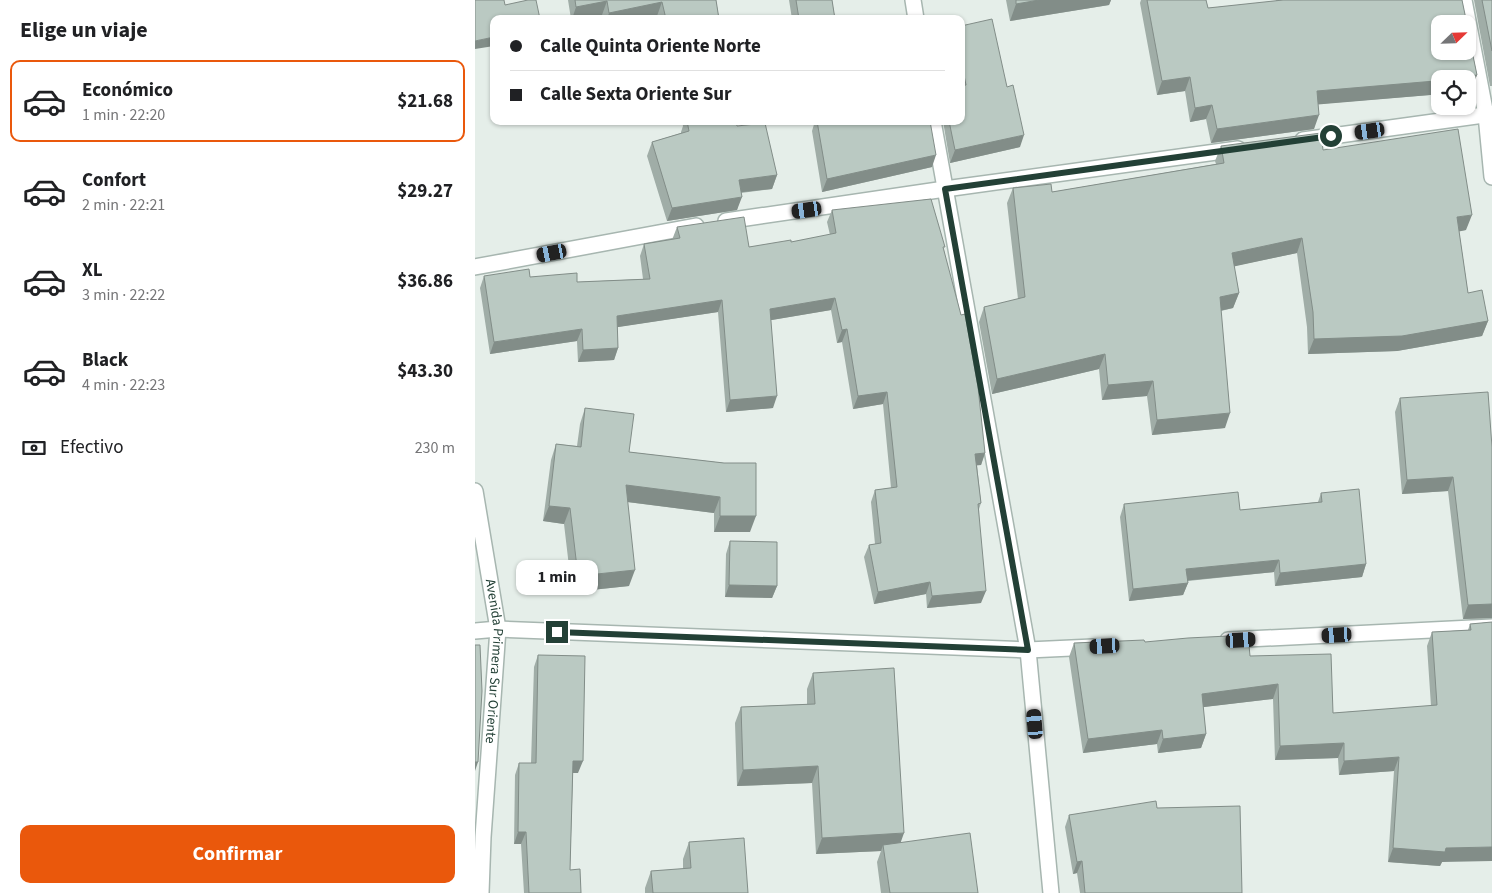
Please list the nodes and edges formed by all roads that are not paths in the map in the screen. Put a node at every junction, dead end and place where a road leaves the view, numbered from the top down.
1 (913, 0) edge
2 (1464, 0) edge
3 (915, 15) edge
4 (1489, 115) edge
5 (934, 125) edge
6 (1289, 142) edge
7 (1250, 147) edge
8 (1492, 177) edge
9 (945, 189) junction
10 (475, 267) edge
11 (475, 491) edge
12 (1492, 627) edge
13 (497, 629) junction
14 (475, 630) edge
15 (1215, 641) edge
16 (1107, 646) edge
17 (1028, 650) junction
18 (481, 893) edge
19 (1051, 893) edge

1 - 3 street
2 - 4 street
4 - 6 street
4 - 8 street
5 - 9 street
7 - 9 street
9 - 10 street
9 - 17 street
11 - 13 street, Avenida Primera Sur Oriente
12 - 15 street
13 - 14 street
13 - 17 street
13 - 18 street, Avenida Primera Sur Oriente
16 - 17 street
17 - 19 street

